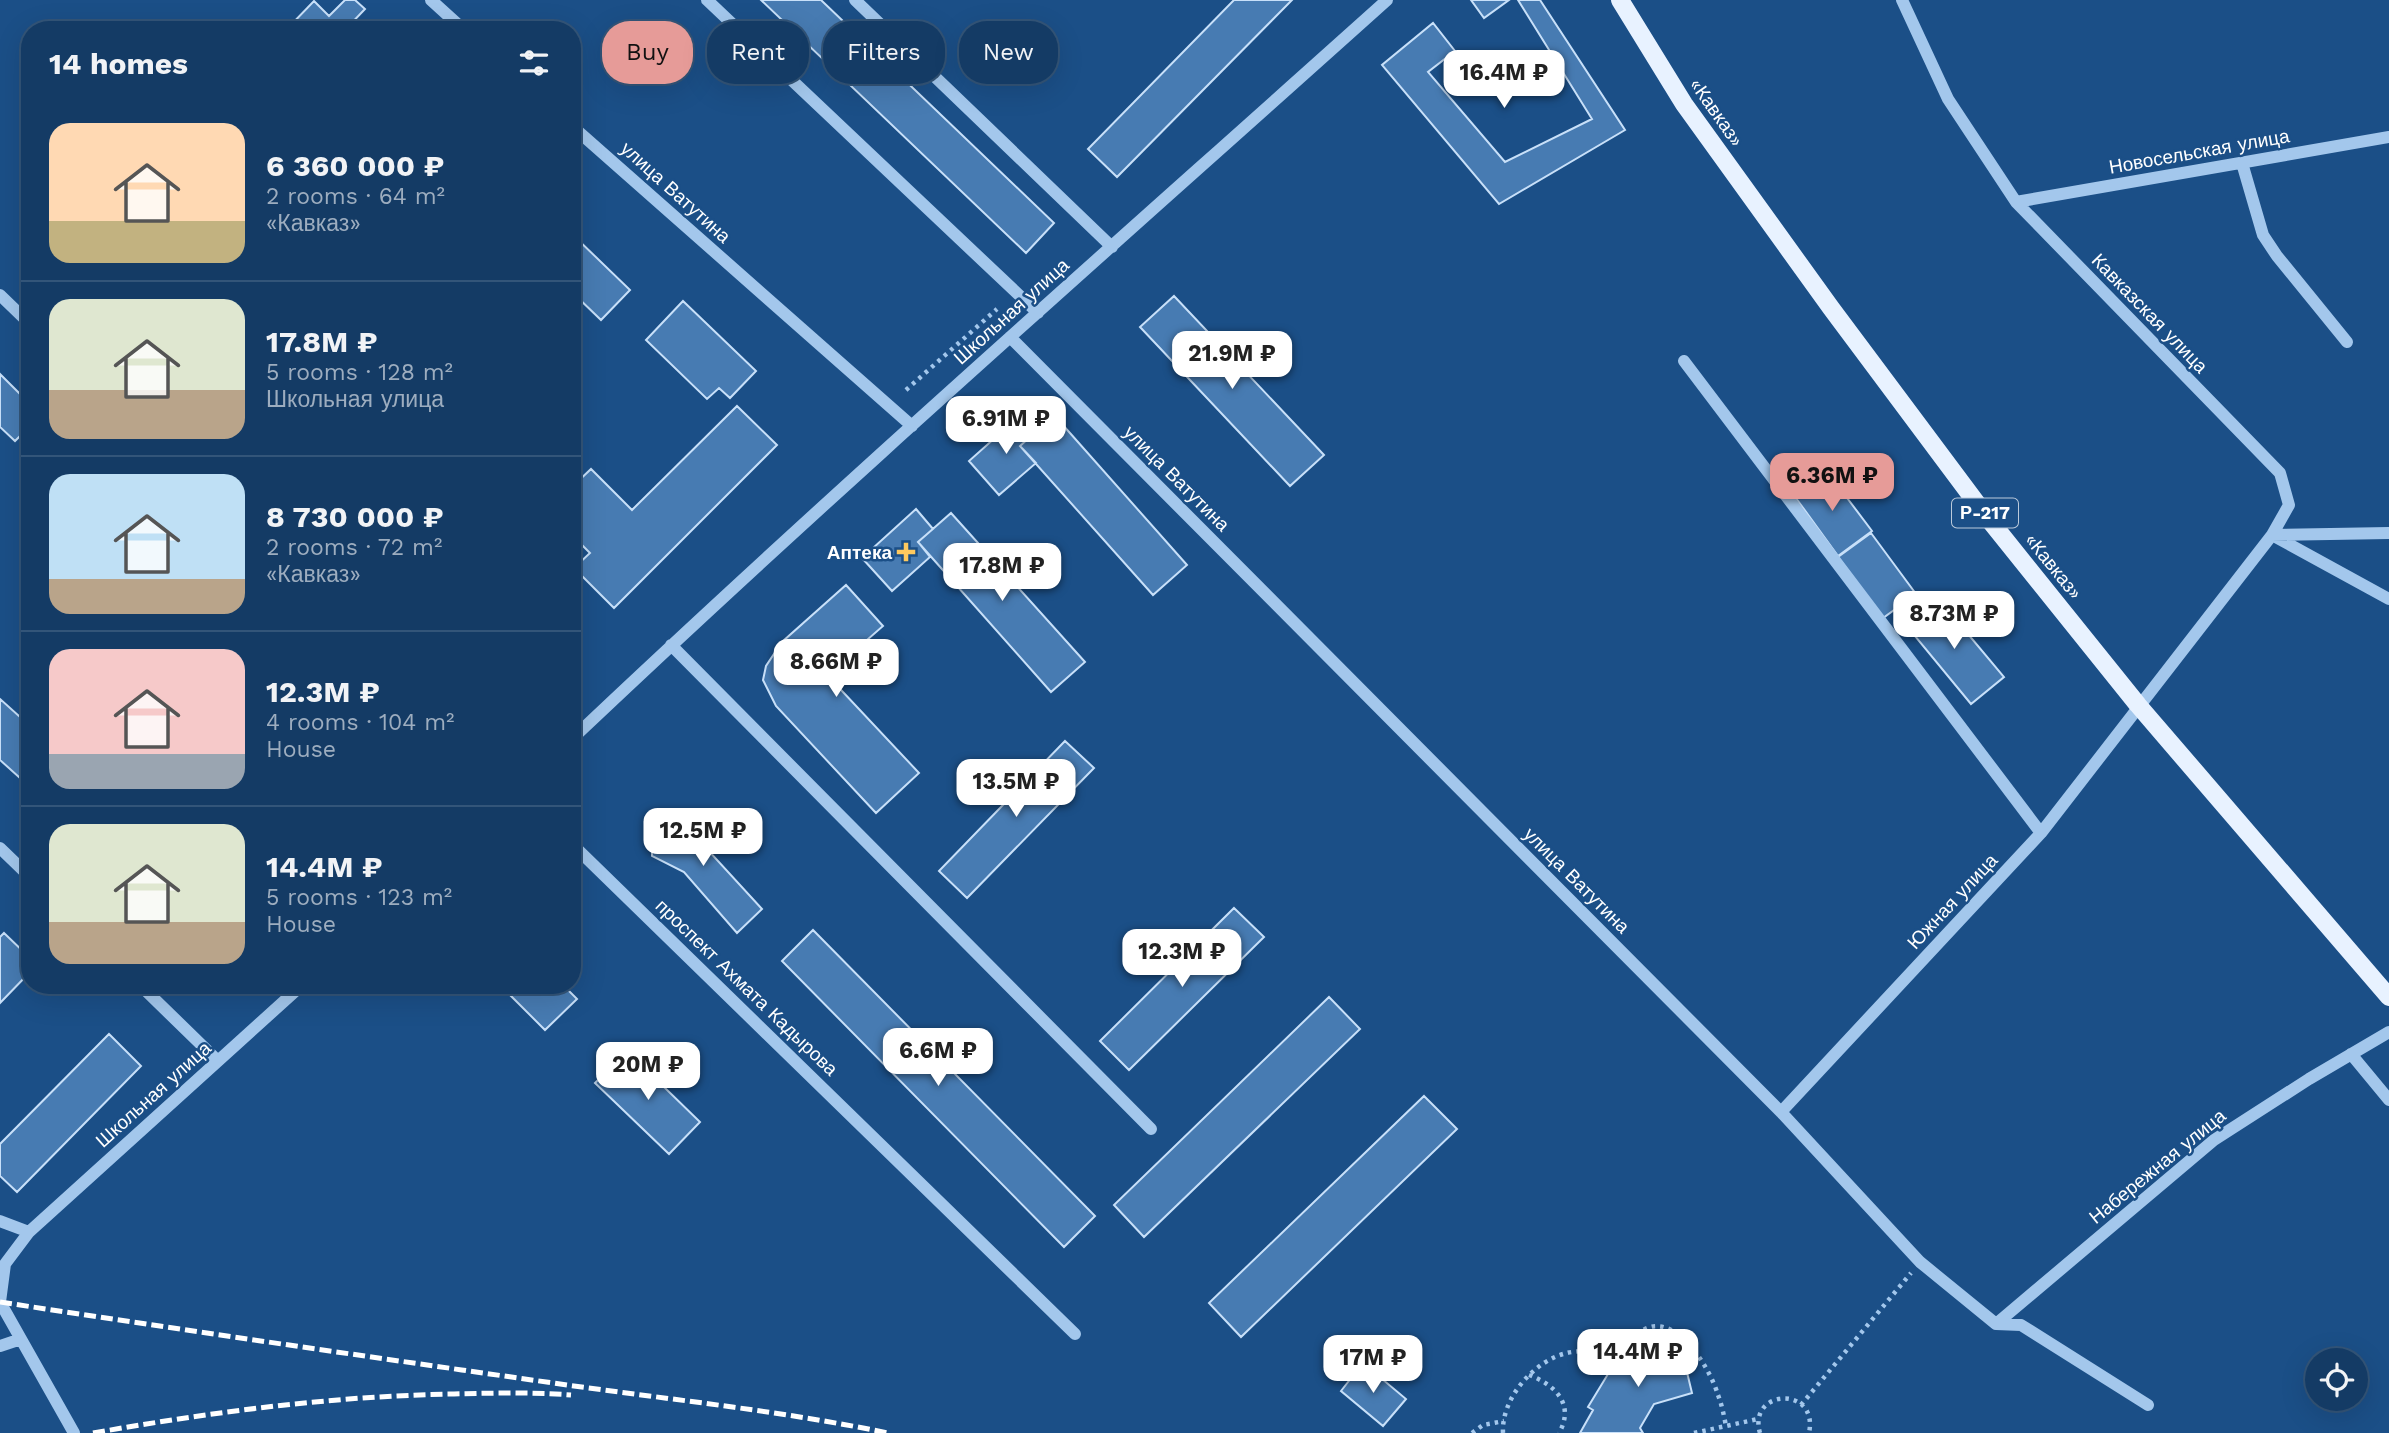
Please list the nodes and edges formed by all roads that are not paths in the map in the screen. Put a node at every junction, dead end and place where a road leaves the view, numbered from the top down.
1 (430, 0) edge
2 (707, 0) edge
3 (855, 0) edge
4 (1387, 0) edge
5 (1620, 0) edge
6 (1902, 0) edge
7 (454, 21) edge
8 (581, 134) edge
9 (2389, 137) edge
10 (2242, 163) junction
11 (2016, 202) junction
12 (1112, 247) junction
13 (0, 295) edge
14 (1038, 313) junction
15 (21, 315) edge
16 (1010, 337) junction
17 (2347, 342) dead end
18 (1684, 361) dead end
19 (912, 426) junction
20 (2389, 533) edge
21 (2272, 535) junction
22 (2389, 599) edge
23 (671, 645) junction
24 (2138, 705) junction
25 (581, 730) edge
26 (2041, 833) junction
27 (0, 848) edge
28 (581, 853) edge
29 (21, 868) edge
30 (149, 994) edge
31 (292, 994) edge
32 (2389, 997) edge
33 (2389, 1032) edge
34 (2351, 1054) junction
35 (218, 1061) junction
36 (2389, 1100) edge
37 (1781, 1112) junction
38 (1151, 1129) dead end
39 (0, 1221) edge
40 (29, 1232) junction
41 (1996, 1324) junction
42 (1075, 1334) dead end
43 (21, 1339) junction
44 (0, 1346) edge
45 (2147, 1405) dead end
46 (74, 1433) edge

1 - 7 street
2 - 14 street
3 - 12 street
4 - 12 street, Школьная улица
5 - 24 main road, «Кавказ» / Р-217
6 - 11 street, Кавказская улица
8 - 19 street, улица Ватутина
9 - 10 street, Новосельская улица
10 - 11 street, Новосельская улица
10 - 17 street
11 - 21 street, Кавказская улица
12 - 14 street, Школьная улица
13 - 15 street
14 - 16 street, Школьная улица
16 - 19 street, Школьная улица
16 - 37 street, улица Ватутина
18 - 26 street
19 - 23 street, Школьная улица
20 - 21 street
21 - 22 street
21 - 24 street, Кавказская улица
23 - 25 street, Школьная улица
23 - 38 street
24 - 26 street, Южная улица
24 - 32 main road, «Кавказ» / Р-217
26 - 37 street, Южная улица
27 - 29 street
28 - 42 street, проспект Ахмата Кадырова
30 - 35 street
31 - 35 street, Школьная улица
33 - 34 street, Набережная улица
34 - 36 street
34 - 41 street, Набережная улица
35 - 40 street, Школьная улица
37 - 41 street, улица Ватутина
39 - 40 street
40 - 43 street, Школьная улица
41 - 45 street, улица Ватутина
43 - 44 street
43 - 46 street, Школьная улица

